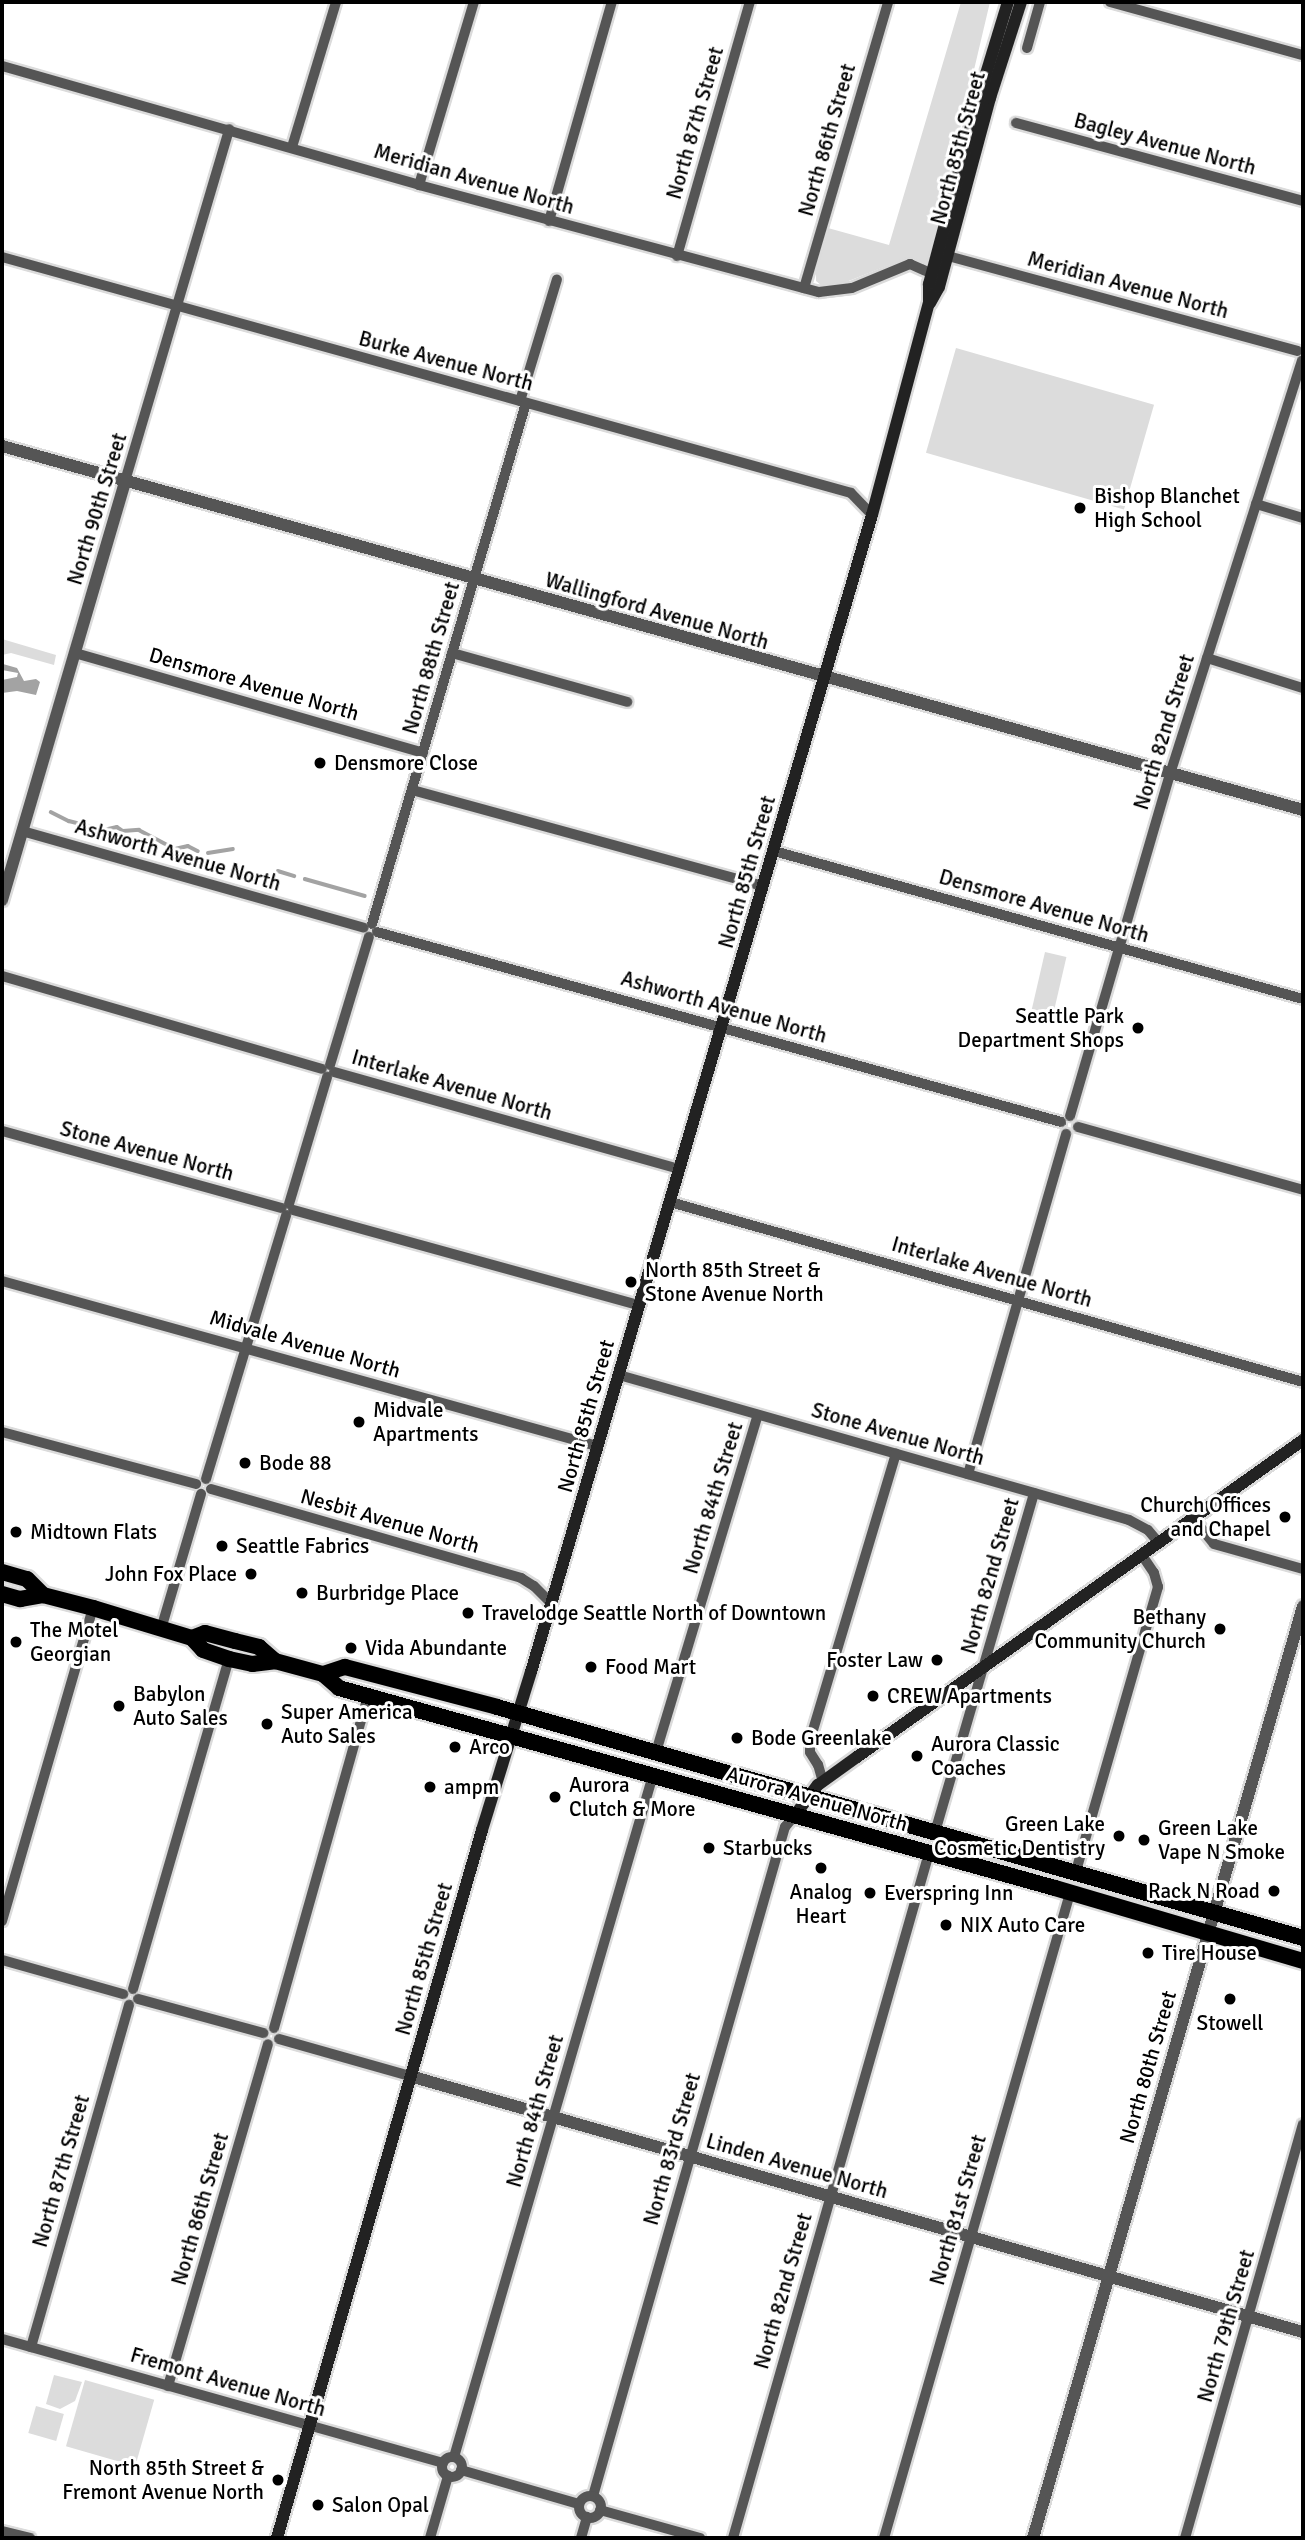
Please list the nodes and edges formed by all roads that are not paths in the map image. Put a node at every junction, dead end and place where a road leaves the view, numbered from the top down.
1 (336, 2) edge
2 (474, 2) edge
3 (612, 2) edge
4 (750, 2) edge
5 (887, 2) edge
6 (1008, 2) edge
7 (1021, 2) edge
8 (1040, 2) edge
9 (1110, 2) edge
10 (1027, 48) dead end
11 (1303, 55) edge
12 (2, 66) edge
13 (1016, 123) dead end
14 (229, 129) junction
15 (292, 147) junction
16 (419, 185) junction
17 (1303, 201) edge
18 (549, 221) junction
19 (677, 256) junction
20 (948, 256) junction
21 (2, 257) edge
22 (932, 274) junction
23 (557, 279) dead end
24 (804, 288) junction
25 (929, 303) junction
26 (177, 307) junction
27 (1301, 355) edge
28 (523, 402) junction
29 (2, 446) edge
30 (125, 481) junction
31 (1256, 504) junction
32 (872, 515) junction
33 (1303, 518) edge
34 (474, 579) junction
35 (75, 653) junction
36 (452, 653) junction
37 (1207, 658) junction
38 (825, 677) junction
39 (1303, 688) edge
40 (626, 702) dead end
41 (423, 753) junction
42 (1170, 774) junction
43 (412, 790) junction
44 (1303, 810) edge
45 (22, 831) junction
46 (774, 851) junction
47 (764, 886) junction
48 (2, 900) edge
49 (370, 930) junction
50 (1120, 948) junction
51 (2, 976) edge
52 (1303, 999) edge
53 (723, 1026) junction
54 (328, 1071) junction
55 (1065, 1119) junction
56 (1078, 1127) junction
57 (2, 1131) edge
58 (1066, 1134) junction
59 (680, 1170) junction
60 (1303, 1190) edge
61 (670, 1202) junction
62 (287, 1209) junction
63 (2, 1281) edge
64 (1019, 1299) junction
65 (639, 1305) junction
66 (245, 1348) junction
67 (619, 1375) junction
68 (1303, 1382) edge
69 (758, 1415) junction
70 (2, 1432) edge
71 (1303, 1440) edge
72 (597, 1446) junction
73 (896, 1454) junction
74 (968, 1474) junction
75 (206, 1487) junction
76 (1034, 1493) junction
77 (1193, 1518) junction
78 (1159, 1543) junction
79 (1142, 1555) junction
80 (1303, 1569) edge
81 (2, 1572) edge
82 (2, 1594) edge
83 (43, 1595) junction
84 (551, 1603) junction
85 (1303, 1606) edge
86 (93, 1608) junction
87 (161, 1629) junction
88 (192, 1638) junction
89 (229, 1659) junction
90 (275, 1661) junction
91 (983, 1667) junction
92 (323, 1674) junction
93 (368, 1695) junction
94 (518, 1713) junction
95 (511, 1736) junction
96 (656, 1752) junction
97 (653, 1775) junction
98 (822, 1782) junction
99 (809, 1796) junction
100 (795, 1815) junction
101 (935, 1832) junction
102 (929, 1853) junction
103 (1076, 1871) junction
104 (1070, 1893) junction
105 (1212, 1913) junction
106 (2, 1921) edge
107 (1206, 1934) junction
108 (1303, 1938) edge
109 (2, 1960) edge
110 (1303, 1961) edge
111 (133, 1989) junction
112 (123, 1994) junction
113 (133, 2002) junction
114 (274, 2028) junction
115 (262, 2034) junction
116 (279, 2039) junction
117 (268, 2044) junction
118 (410, 2076) junction
119 (553, 2117) junction
120 (1303, 2124) edge
121 (690, 2155) junction
122 (830, 2196) junction
123 (971, 2236) junction
124 (1109, 2276) junction
125 (1249, 2317) junction
126 (1303, 2332) edge
127 (2, 2339) edge
128 (31, 2347) junction
129 (168, 2386) junction
130 (309, 2425) junction
131 (454, 2457) junction
132 (443, 2463) junction
133 (461, 2470) junction
134 (448, 2476) junction
135 (593, 2496) junction
136 (579, 2504) junction
137 (600, 2510) junction
138 (587, 2517) junction
139 (2, 2530) edge
140 (30, 2538) edge
141 (277, 2538) edge
142 (430, 2538) edge
143 (581, 2538) edge
144 (700, 2538) edge
145 (726, 2538) edge
146 (733, 2538) edge
147 (884, 2538) edge
148 (1033, 2538) edge
149 (1185, 2538) edge

1 - 15 street
2 - 16 street
3 - 18 street
4 - 19 street, North 87th Street
5 - 24 street, North 86th Street
6 - 22 main road, North 85th Street
7 - 20 main road, North 85th Street
8 - 10 street
9 - 11 street
12 - 14 street, Meridian Avenue North
13 - 17 street, Bagley Avenue North
14 - 15 street, Meridian Avenue North
14 - 26 street, North 90th Street
15 - 16 street, Meridian Avenue North
16 - 18 street, Meridian Avenue North
18 - 19 street, Meridian Avenue North
19 - 24 street, Meridian Avenue North
20 - 25 main road, North 85th Street
20 - 27 street, Meridian Avenue North
21 - 26 street, Burke Avenue North
22 - 24 street, Meridian Avenue North
22 - 25 main road, North 85th Street
23 - 28 street, North 88th Street
25 - 32 main road, North 85th Street
26 - 28 street, Burke Avenue North
26 - 30 street, North 90th Street
27 - 31 street, North 82nd Street
28 - 32 street, Burke Avenue North
28 - 34 street, North 88th Street
29 - 30 street, Wallingford Avenue North
30 - 34 street, Wallingford Avenue North
30 - 35 street, North 90th Street
31 - 33 street
31 - 37 street, North 82nd Street
32 - 38 main road, North 85th Street
34 - 36 street, North 88th Street
34 - 38 street, Wallingford Avenue North
35 - 41 street, Densmore Avenue North
35 - 45 street, North 90th Street
36 - 40 street
36 - 41 street, North 88th Street
37 - 39 street
37 - 42 street, North 82nd Street
38 - 42 street, Wallingford Avenue North
38 - 46 main road, North 85th Street
41 - 43 street, North 88th Street
42 - 44 street, Wallingford Avenue North
42 - 50 street, North 82nd Street
43 - 47 street
43 - 49 street, North 88th Street
45 - 48 street, North 90th Street
45 - 49 street, Ashworth Avenue North
46 - 47 main road, North 85th Street
46 - 50 street, Densmore Avenue North
47 - 53 main road, North 85th Street
49 - 53 street, Ashworth Avenue North
49 - 54 street, North 88th Street
50 - 52 street, Densmore Avenue North
50 - 55 street, North 82nd Street
51 - 54 street, Interlake Avenue North
53 - 55 street, Ashworth Avenue North
53 - 59 main road, North 85th Street
54 - 59 street, Interlake Avenue North
54 - 62 street, North 88th Street
55 - 56 street
55 - 58 street
56 - 58 street
56 - 60 street
57 - 62 street, Stone Avenue North
58 - 64 street
59 - 61 main road, North 85th Street
61 - 64 street, Interlake Avenue North
61 - 65 main road, North 85th Street
62 - 65 street, Stone Avenue North
62 - 66 street, North 88th Street
63 - 66 street, Midvale Avenue North
64 - 68 street, Interlake Avenue North
64 - 74 street
65 - 67 main road, North 85th Street
66 - 72 street, Midvale Avenue North
66 - 75 street, North 88th Street
67 - 69 street, Stone Avenue North
67 - 72 main road, North 85th Street
69 - 73 street, Stone Avenue North
69 - 96 street, North 84th Street
70 - 75 street
71 - 77 main road
72 - 84 main road, North 85th Street
73 - 74 street, Stone Avenue North
73 - 98 street
74 - 76 street, Stone Avenue North
75 - 84 street, Nesbit Avenue North
75 - 87 street, North 88th Street
76 - 78 street, Stone Avenue North
76 - 91 street, North 82nd Street
77 - 78 main road
77 - 80 street
78 - 79 main road
79 - 91 main road
79 - 103 street
81 - 83 highway, Aurora Avenue North
82 - 83 highway, Aurora Avenue North
83 - 86 highway, Aurora Avenue North
84 - 94 main road, North 85th Street
85 - 105 street, North 80th Street
86 - 87 highway, Aurora Avenue North
86 - 106 street
87 - 88 highway, Aurora Avenue North
88 - 89 highway, Aurora Avenue North
88 - 90 highway, Aurora Avenue North
89 - 90 highway, Aurora Avenue North
89 - 111 street
90 - 92 highway, Aurora Avenue North
91 - 98 main road
91 - 101 street, North 82nd Street
92 - 93 highway, Aurora Avenue North
92 - 94 highway, Aurora Avenue North
93 - 95 highway, Aurora Avenue North
93 - 114 street
94 - 95 main road, North 85th Street
94 - 96 highway, Aurora Avenue North
95 - 97 highway, Aurora Avenue North
95 - 118 main road, North 85th Street
96 - 99 highway, Aurora Avenue North
97 - 100 highway, Aurora Avenue North
97 - 119 street, North 84th Street
98 - 99 main road
99 - 100 main road
99 - 101 highway, Aurora Avenue North
100 - 102 highway, Aurora Avenue North
100 - 121 street, North 83rd Street
101 - 103 highway, Aurora Avenue North
102 - 104 highway, Aurora Avenue North
102 - 122 street, North 82nd Street
103 - 105 highway, Aurora Avenue North
104 - 107 highway, Aurora Avenue North
104 - 123 street, North 81st Street
105 - 107 street, North 80th Street
105 - 108 highway, Aurora Avenue North
107 - 110 highway, Aurora Avenue North
107 - 124 street, North 80th Street
109 - 112 street
111 - 112 street
111 - 113 street
112 - 113 street
113 - 115 street
113 - 128 street, North 87th Street
114 - 115 street
114 - 116 street
115 - 117 street
116 - 117 street
116 - 118 street, Linden Avenue North
117 - 129 street, North 86th Street
118 - 119 street, Linden Avenue North
118 - 130 main road, North 85th Street
119 - 121 street, Linden Avenue North
119 - 131 street, North 84th Street
120 - 125 street, North 79th Street
121 - 122 street, Linden Avenue North
121 - 135 street, North 83rd Street
122 - 123 street, Linden Avenue North
122 - 146 street, North 82nd Street
123 - 124 street, Linden Avenue North
123 - 147 street, North 81st Street
124 - 125 street, Linden Avenue North
124 - 148 street, North 80th Street
125 - 126 street, Linden Avenue North
125 - 149 street, North 79th Street
127 - 128 street, Fremont Avenue North
128 - 129 street, Fremont Avenue North
129 - 130 street, Fremont Avenue North
130 - 132 street, Fremont Avenue North
130 - 141 main road, North 85th Street
131 - 132 street
131 - 133 street
132 - 134 street
133 - 134 street
133 - 136 street
134 - 142 street
135 - 136 street
135 - 137 street
136 - 138 street
137 - 138 street
137 - 144 street
138 - 143 street
139 - 140 street
145 - 146 street

